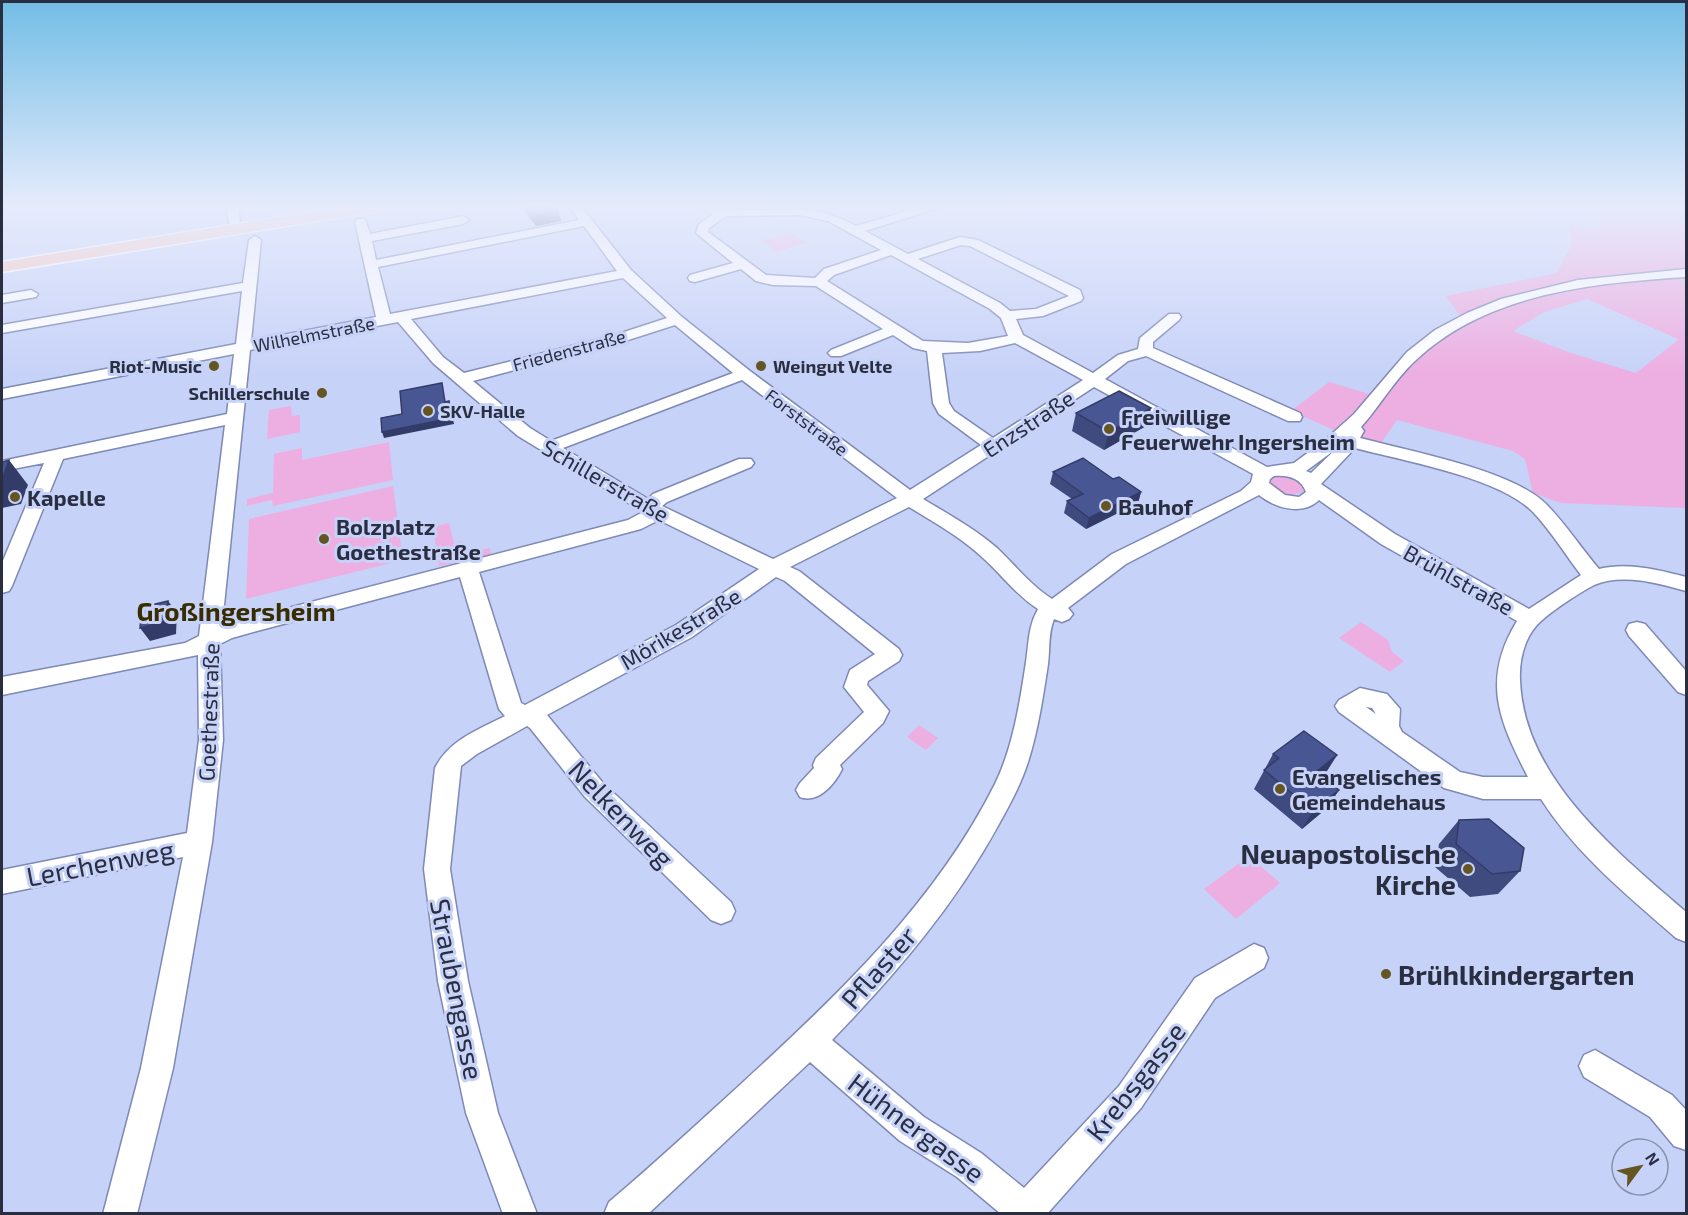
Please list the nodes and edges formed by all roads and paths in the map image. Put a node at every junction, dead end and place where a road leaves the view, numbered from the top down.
1 (43, 262) edge
2 (249, 262) edge
3 (369, 262) edge
4 (387, 262) edge
5 (617, 262) edge
6 (737, 262) edge
7 (860, 262) edge
8 (911, 262) edge
9 (1011, 262) edge
10 (370, 265) junction
11 (741, 265) junction
12 (2, 267) edge
13 (626, 273) junction
14 (1686, 273) edge
15 (695, 278) dead end
16 (819, 282) junction
17 (249, 286) junction
18 (31, 294) dead end
19 (2, 299) edge
20 (1007, 316) junction
21 (402, 317) junction
22 (1174, 317) dead end
23 (384, 320) junction
24 (677, 320) junction
25 (2, 329) edge
26 (893, 330) junction
27 (1017, 338) junction
28 (241, 348) junction
29 (933, 349) junction
30 (1146, 351) junction
31 (836, 352) dead end
32 (744, 374) junction
33 (461, 379) junction
34 (1094, 380) junction
35 (2, 394) edge
36 (1294, 417) dead end
37 (234, 418) junction
38 (1360, 419) junction
39 (1351, 441) junction
40 (993, 446) junction
41 (550, 448) junction
42 (56, 455) junction
43 (745, 463) dead end
44 (2, 466) edge
45 (1290, 471) junction
46 (1262, 479) junction
47 (1313, 486) junction
48 (910, 499) junction
49 (1292, 502) junction
50 (651, 508) junction
51 (1200, 520) junction
52 (1388, 539) junction
53 (467, 567) junction
54 (776, 567) junction
55 (1594, 577) junction
56 (1686, 584) edge
57 (2, 586) edge
58 (1058, 611) junction
59 (1530, 619) junction
60 (1637, 630) dead end
61 (209, 642) junction
62 (2, 686) edge
63 (1686, 686) edge
64 (524, 716) junction
65 (1394, 740) dead end
66 (452, 759) joint
67 (1547, 788) junction
68 (809, 790) dead end
69 (199, 842) junction
70 (2, 882) edge
71 (721, 911) dead end
72 (1686, 929) edge
73 (1254, 958) dead end
74 (812, 1041) junction
75 (1595, 1066) dead end
76 (1686, 1134) edge
77 (659, 1183) junction
78 (1024, 1212) edge
79 (120, 1214) edge
80 (520, 1214) edge
81 (621, 1214) edge
82 (641, 1214) edge

1 - 12 main road
2 - 17 street, Goethestraße
3 - 10 street
4 - 10 street
5 - 13 street, Forststraße
6 - 11 street
7 - 16 street
8 - 20 street
9 - 20 street
10 - 23 street
11 - 15 street
11 - 16 street
13 - 21 street, Wilhelmstraße
13 - 24 street, Forststraße
14 - 38 street
16 - 26 street
17 - 25 street
17 - 28 street, Goethestraße
18 - 19 street
20 - 27 street
21 - 23 street, Wilhelmstraße
21 - 33 street, Schillerstraße
22 - 30 street
23 - 28 street, Wilhelmstraße
24 - 32 street, Forststraße
24 - 33 street, Friedenstraße
26 - 29 street
26 - 31 street
27 - 29 street
27 - 34 street, Brühlstraße
28 - 35 street, Wilhelmstraße
28 - 37 street, Goethestraße
29 - 40 street
30 - 34 street, Enzstraße
30 - 36 street
32 - 41 street
32 - 48 street, Forststraße
33 - 41 street, Schillerstraße
34 - 40 street, Enzstraße
34 - 46 street, Brühlstraße
37 - 42 street
37 - 61 street, Goethestraße
38 - 39 street
38 - 45 street
39 - 47 street
39 - 55 street
40 - 48 street, Enzstraße
41 - 50 street, Schillerstraße
42 - 44 street
42 - 57 street
43 - 50 street
45 - 46 street
45 - 47 street, Brühlstraße
46 - 49 street, Brühlstraße
46 - 51 street
47 - 49 street
47 - 52 street, Brühlstraße
48 - 54 street, Mörikestraße
48 - 58 street, Forststraße
49 - 51 street
49 - 52 street, Brühlstraße
50 - 53 street
50 - 54 street, Schillerstraße
51 - 58 street, Pflaster
52 - 59 street, Brühlstraße
53 - 61 street
53 - 64 street, Nelkenweg
54 - 64 street, Mörikestraße
54 - 68 street, Schillerstraße
55 - 56 street
55 - 59 street
58 - 74 street, Pflaster
59 - 67 street
60 - 63 street
61 - 62 street
61 - 69 street, Goethestraße
64 - 66 street, Mörikestraße
64 - 71 street, Nelkenweg
65 - 67 street
66 - 80 street, Straubengasse
67 - 72 street
69 - 70 street, Lerchenweg
69 - 79 street, Goethestraße
73 - 78 street, Krebsgasse
74 - 77 street, Pflaster
74 - 78 street, Hühnergasse
75 - 76 street
77 - 81 street, Pflaster
77 - 82 street

